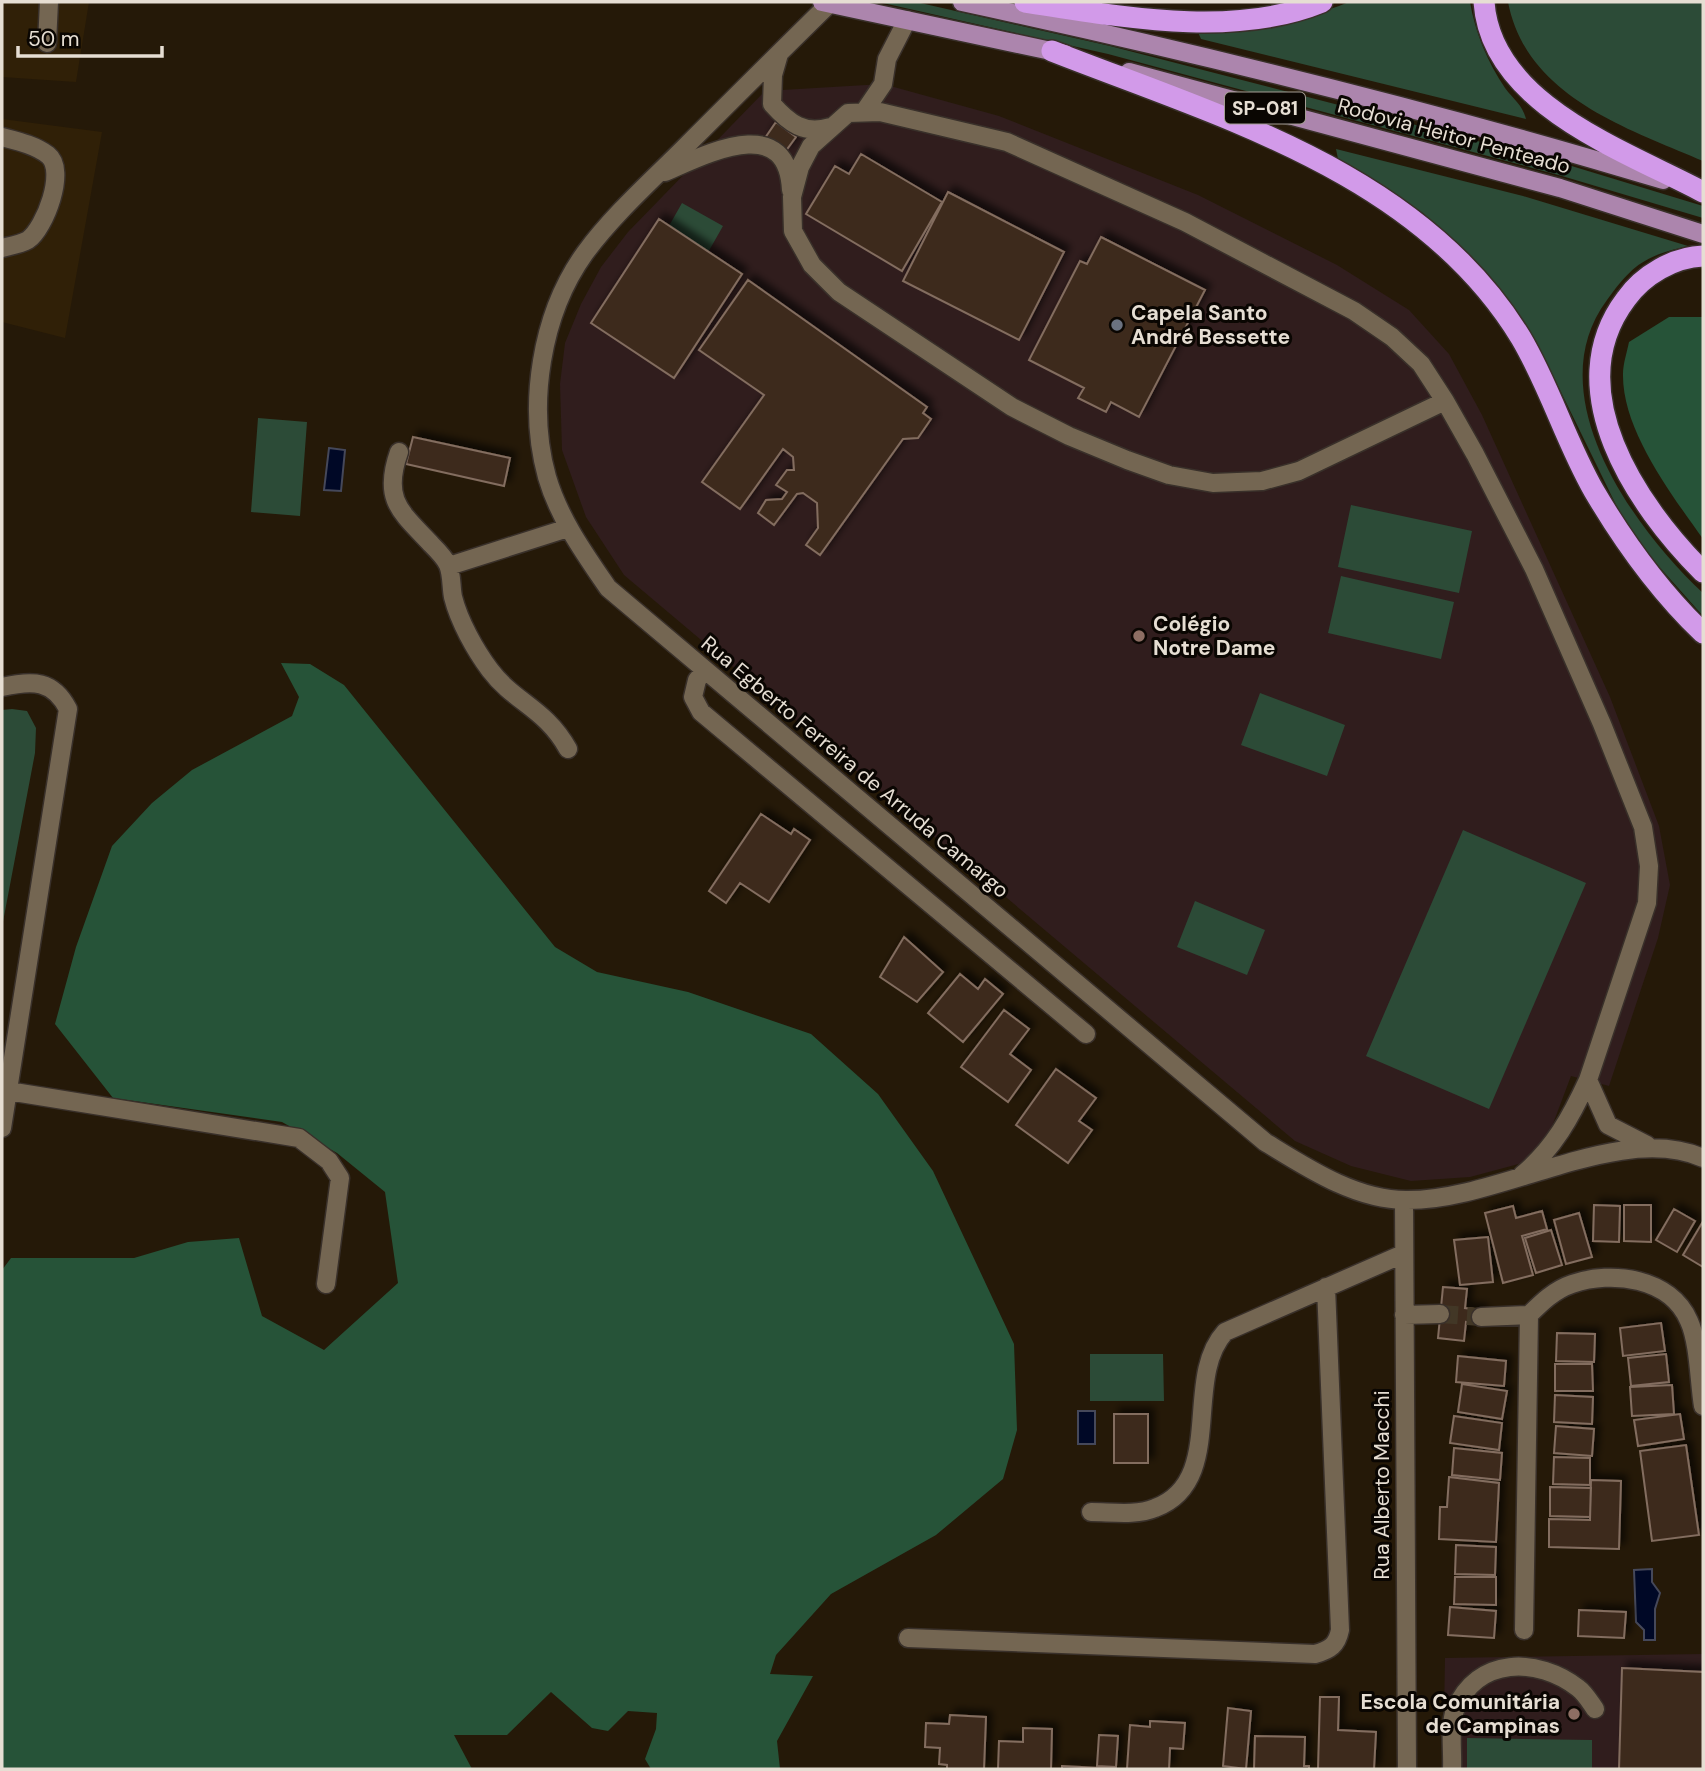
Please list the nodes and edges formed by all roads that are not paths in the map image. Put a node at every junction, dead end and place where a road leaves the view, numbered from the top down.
1 (49, 2) edge
2 (962, 2) edge
3 (1026, 2) edge
4 (1322, 2) edge
5 (1484, 2) edge
6 (826, 3) edge
7 (907, 20) junction
8 (47, 43) dead end
9 (1052, 51) junction
10 (779, 52) junction
11 (864, 113) junction
12 (830, 127) junction
13 (2, 137) edge
14 (657, 175) junction
15 (1703, 192) edge
16 (792, 197) junction
17 (1703, 234) edge
18 (2, 248) edge
19 (1703, 256) edge
20 (1445, 401) junction
21 (399, 452) dead end
22 (568, 528) junction
23 (449, 566) junction
24 (1703, 572) edge
25 (1703, 633) edge
26 (705, 670) junction
27 (2, 687) edge
28 (568, 749) dead end
29 (1086, 1034) dead end
30 (1588, 1080) junction
31 (8, 1091) junction
32 (2, 1128) edge
33 (1651, 1147) junction
34 (1703, 1158) edge
35 (1515, 1181) junction
36 (1404, 1200) junction
37 (1403, 1254) junction
38 (326, 1284) dead end
39 (1326, 1287) junction
40 (1440, 1314) tunnel mouth
41 (1404, 1315) junction
42 (1529, 1315) junction
43 (1481, 1317) tunnel mouth
44 (1703, 1406) edge
45 (1091, 1512) dead end
46 (1524, 1630) dead end
47 (908, 1638) dead end
48 (1595, 1709) dead end
49 (1407, 1769) edge
50 (1452, 1769) edge

1 - 8 street
2 - 15 main road, Rodovia Heitor Penteado / SP-081
3 - 4 highway
5 - 15 highway
6 - 7 main road, Rodovia Heitor Penteado / SP-081
6 - 10 street, Rua Egberto Ferreira de Arruda Camargo
7 - 9 main road, Rodovia Heitor Penteado / SP-081
7 - 11 street
9 - 17 main road, Rodovia Heitor Penteado / SP-081
9 - 25 highway
10 - 12 street
10 - 14 street, Rua Egberto Ferreira de Arruda Camargo
11 - 12 street
11 - 20 street
12 - 16 street
13 - 18 street
14 - 16 street
14 - 22 street, Rua Egberto Ferreira de Arruda Camargo
16 - 20 street
19 - 24 highway
20 - 30 street
21 - 23 street
22 - 23 street
22 - 26 street, Rua Egberto Ferreira de Arruda Camargo
23 - 28 street
26 - 29 street
26 - 36 street, Rua Egberto Ferreira de Arruda Camargo
27 - 31 street
30 - 33 street
30 - 35 street
31 - 32 street
31 - 38 street
33 - 34 street, Rua Egberto Ferreira de Arruda Camargo
33 - 35 street, Rua Egberto Ferreira de Arruda Camargo
35 - 36 street, Rua Egberto Ferreira de Arruda Camargo
36 - 37 street, Rua Alberto Macchi
37 - 39 street
37 - 41 street, Rua Alberto Macchi
39 - 45 street
39 - 47 street
40 - 41 street
41 - 49 street, Rua Alberto Macchi
42 - 43 street
42 - 44 street
42 - 46 street
48 - 50 street

